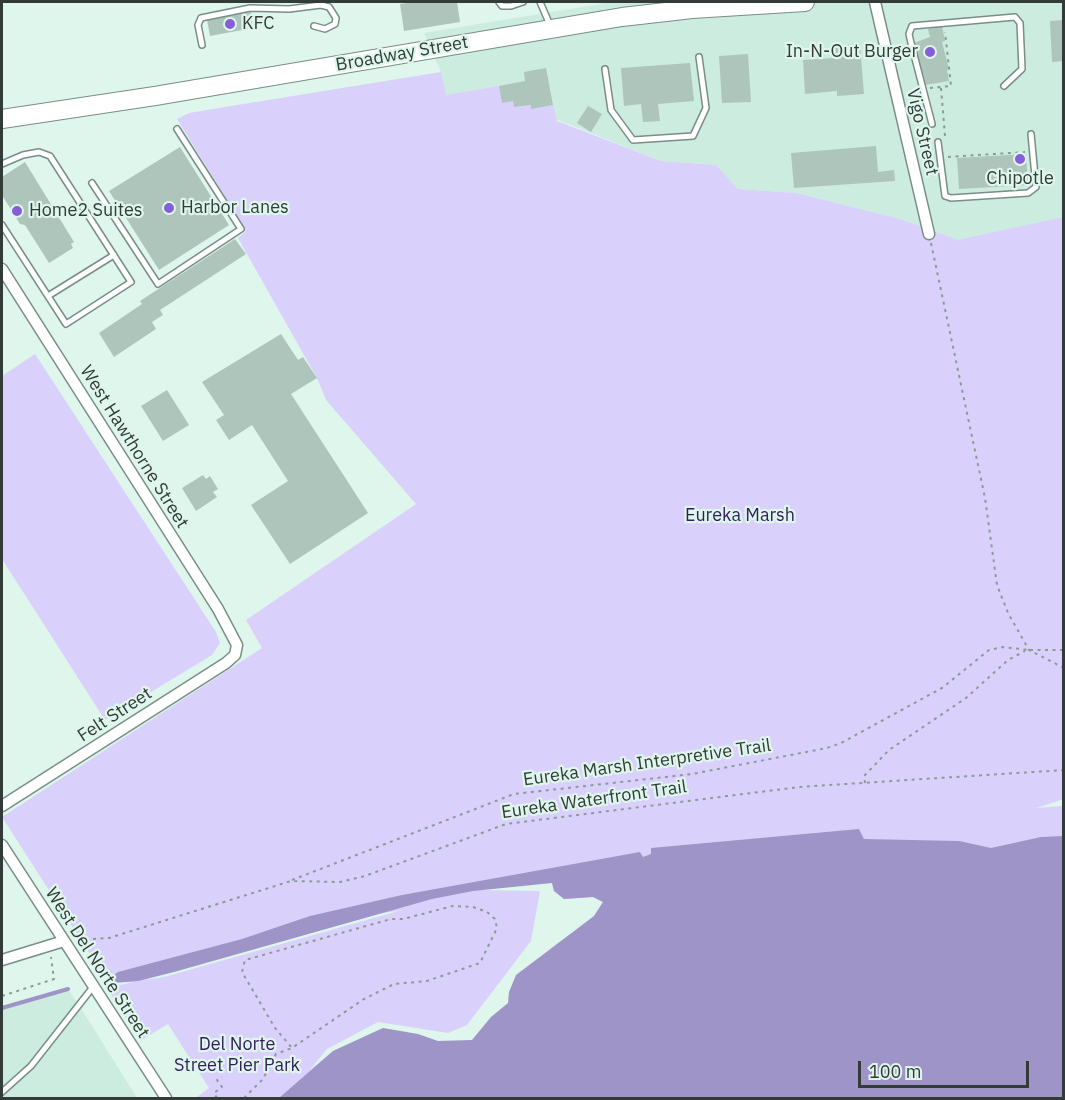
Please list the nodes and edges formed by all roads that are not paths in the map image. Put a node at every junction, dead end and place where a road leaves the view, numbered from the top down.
1 (499, 2) edge
2 (523, 2) edge
3 (540, 2) edge
4 (805, 2) edge
5 (875, 2) edge
6 (314, 26) dead end
7 (552, 29) junction
8 (202, 45) dead end
9 (699, 57) dead end
10 (604, 69) dead end
11 (1004, 86) dead end
12 (2, 119) edge
13 (932, 124) dead end
14 (177, 129) dead end
15 (1031, 134) dead end
16 (942, 142) road end
17 (2, 164) edge
18 (92, 183) dead end
19 (2, 227) edge
20 (929, 234) road end
21 (114, 255) junction
22 (2, 268) edge
23 (48, 296) junction
24 (237, 645) joint
25 (2, 806) edge
26 (2, 845) edge
27 (65, 944) junction
28 (2, 960) edge
29 (93, 987) junction
30 (2, 1092) edge
31 (165, 1098) edge

1 - 2 lane
3 - 7 lane
4 - 7 highway, Broadway Street
5 - 20 street, Vigo Street
6 - 8 lane
7 - 12 highway, Broadway Street
9 - 10 lane
11 - 13 lane
14 - 18 lane
15 - 16 lane
17 - 21 lane
19 - 23 lane
21 - 23 lane
21 - 23 lane
22 - 24 street, West Hawthorne Street
24 - 25 street, Felt Street
26 - 27 street, West Del Norte Street
27 - 28 street
27 - 29 street, West Del Norte Street
29 - 30 lane
29 - 31 street, West Del Norte Street

